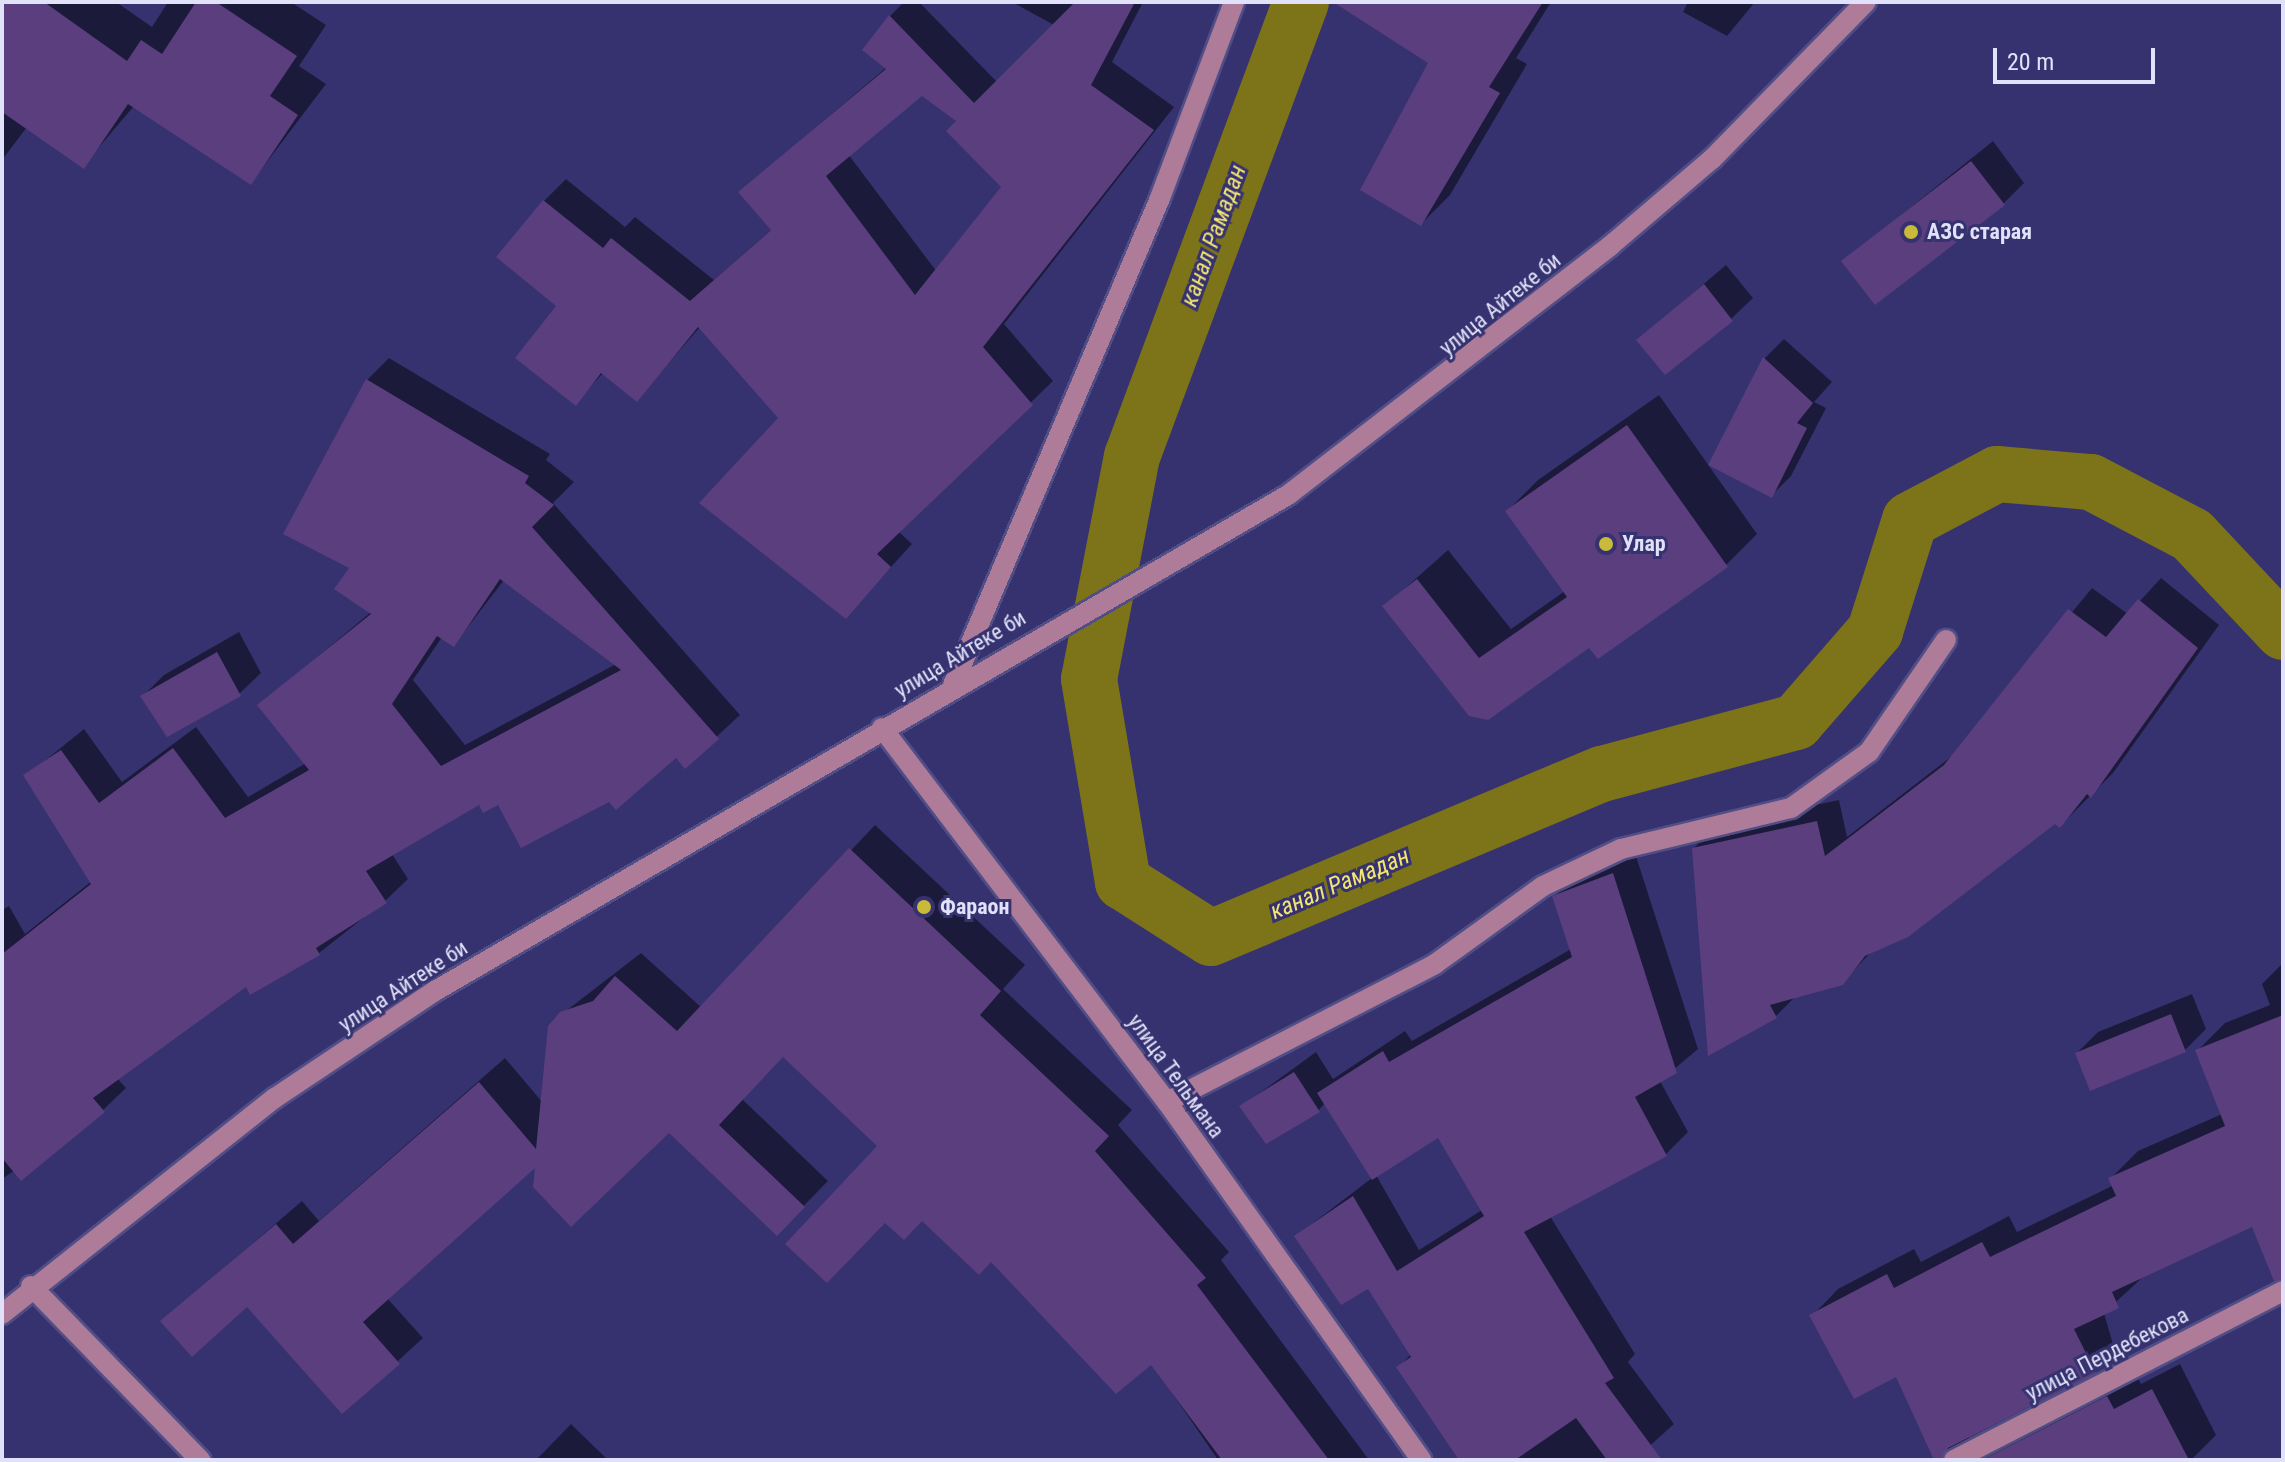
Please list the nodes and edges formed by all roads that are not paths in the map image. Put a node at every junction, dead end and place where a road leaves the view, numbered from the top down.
1 (1234, 2) edge
2 (1866, 2) edge
3 (1946, 640) dead end
4 (953, 685) junction
5 (882, 728) junction
6 (1167, 1102) junction
7 (31, 1286) junction
8 (2283, 1291) edge
9 (2, 1314) edge
10 (200, 1460) edge
11 (1421, 1460) edge
12 (1954, 1460) edge

1 - 4 street
2 - 4 street, улица Айтеке би
3 - 6 street
4 - 5 street, улица Айтеке би
5 - 6 street, улица Тельмана
5 - 7 street, улица Айтеке би
6 - 11 street, улица Тельмана
7 - 9 street, улица Айтеке би
7 - 10 street
8 - 12 street, улица Пердебекова

